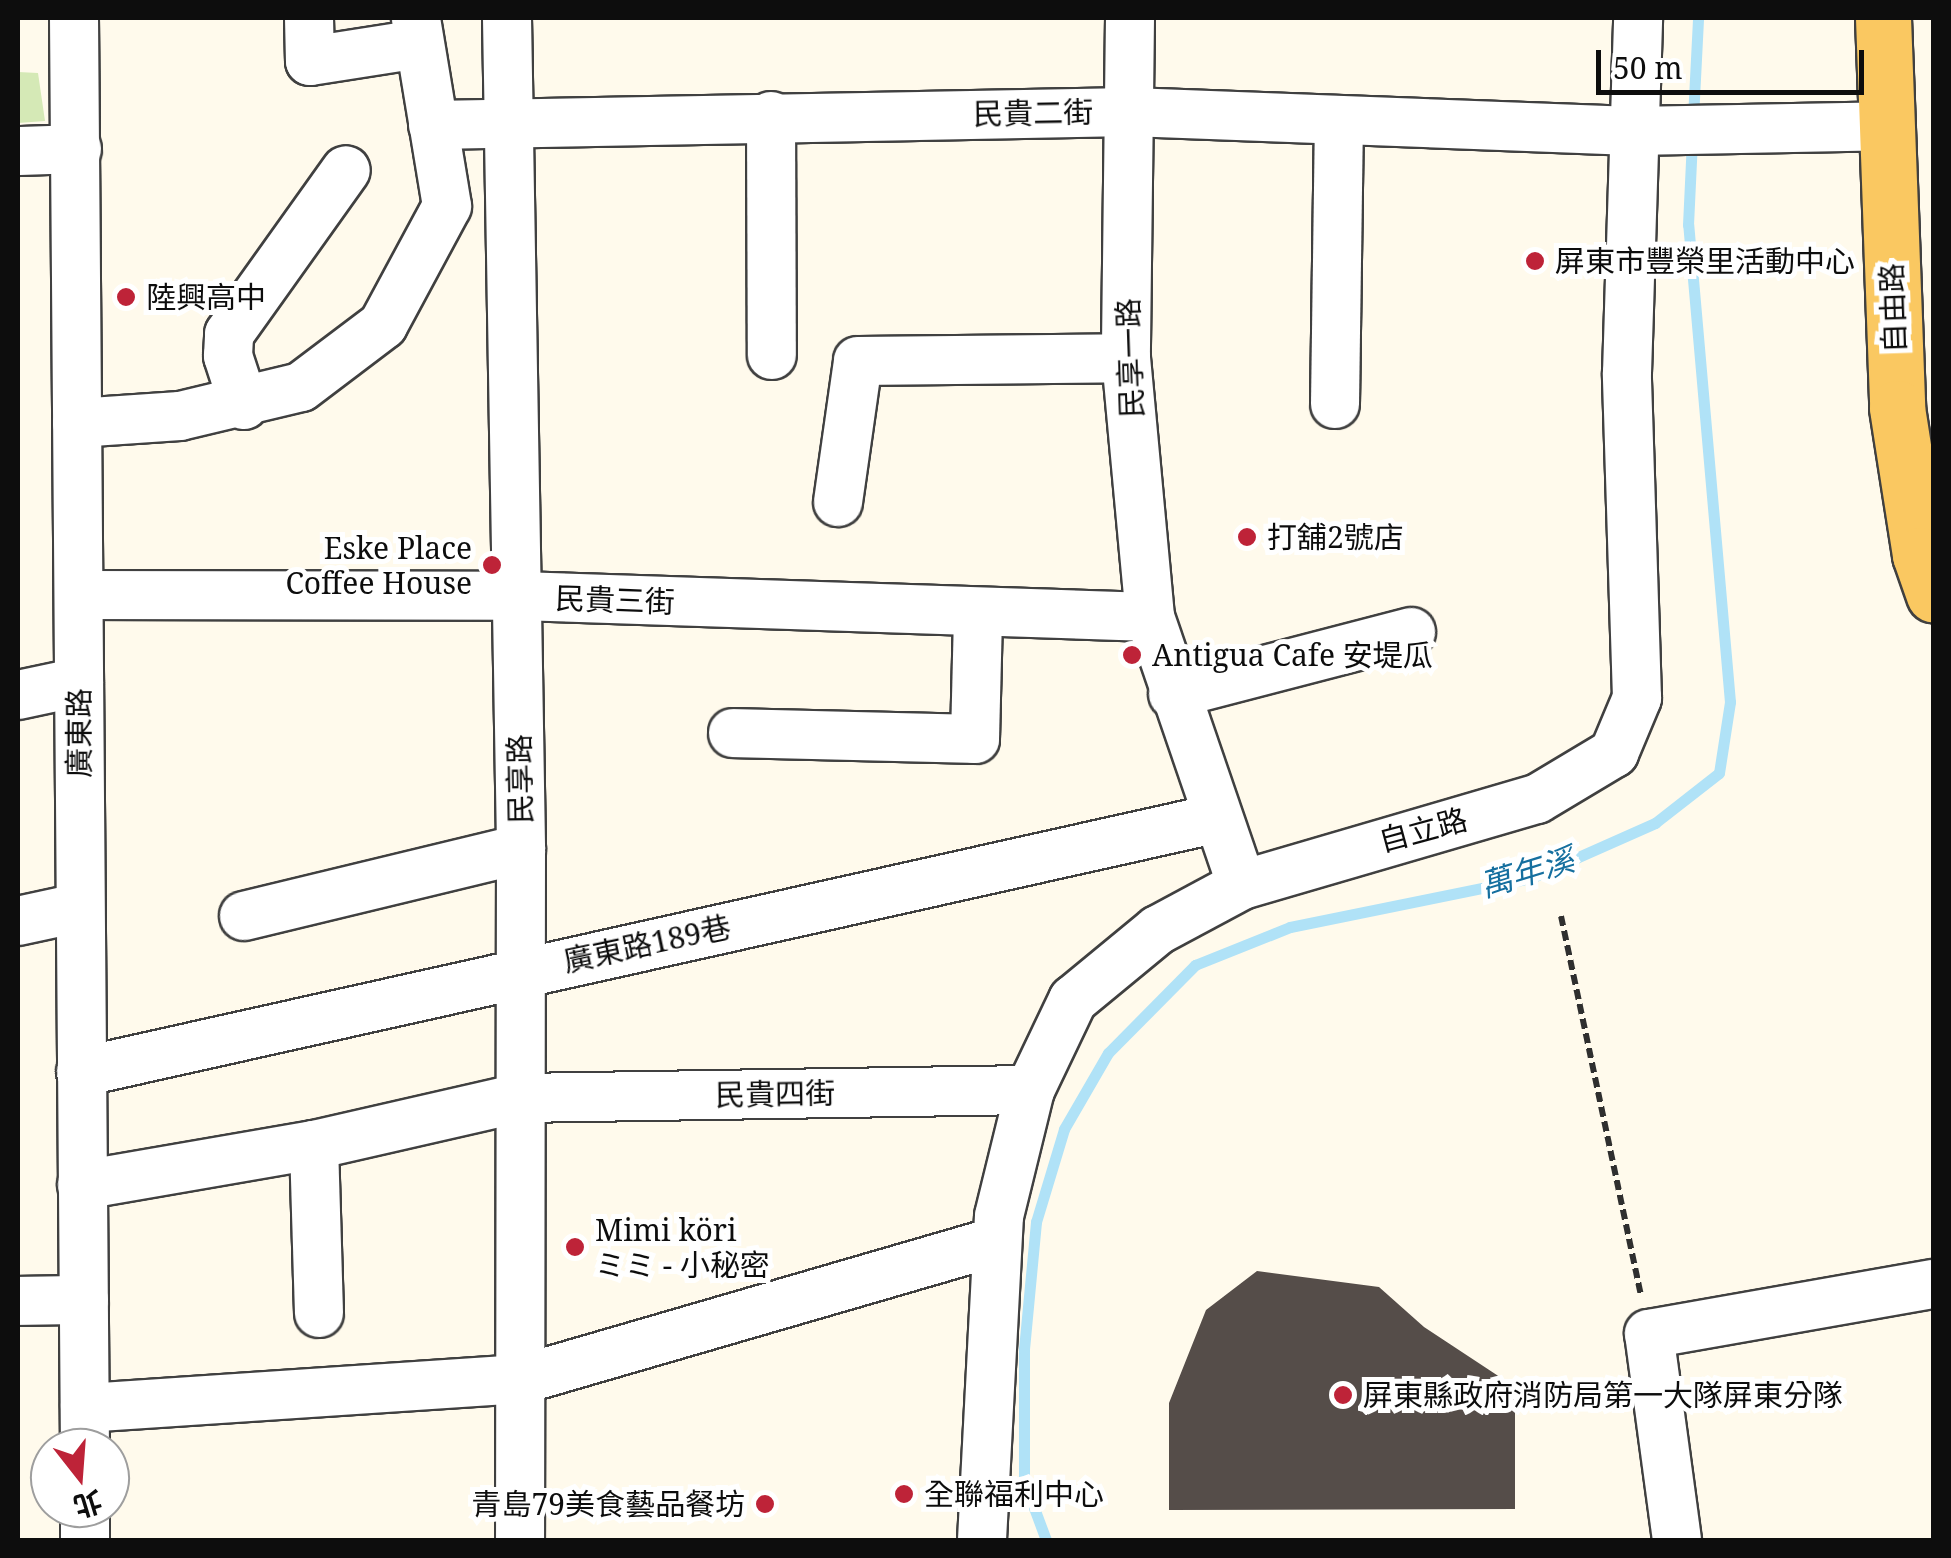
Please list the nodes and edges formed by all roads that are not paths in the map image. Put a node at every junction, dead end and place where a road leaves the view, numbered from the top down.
1 (74, 18) edge
2 (310, 18) edge
3 (507, 18) edge
4 (1130, 18) edge
5 (1638, 18) edge
6 (1883, 18) edge
7 (417, 31) edge
8 (1130, 112) junction
9 (771, 116) junction
10 (506, 119) junction
11 (1339, 120) junction
12 (433, 125) junction
13 (1886, 126) junction
14 (1646, 131) junction
15 (76, 149) junction
16 (18, 151) edge
17 (346, 170) dead end
18 (772, 355) dead end
19 (1126, 358) junction
20 (1334, 404) dead end
21 (244, 405) junction
22 (77, 423) junction
23 (838, 502) dead end
24 (79, 595) junction
25 (1934, 595) edge
26 (518, 596) junction
27 (978, 614) junction
28 (1150, 617) junction
29 (1411, 632) dead end
30 (80, 682) junction
31 (1173, 694) junction
32 (18, 695) edge
33 (733, 733) dead end
34 (1214, 819) junction
35 (521, 849) junction
36 (1242, 885) junction
37 (78, 908) junction
38 (244, 916) dead end
39 (18, 921) edge
40 (522, 970) junction
41 (81, 1072) junction
42 (1030, 1090) junction
43 (520, 1098) junction
44 (314, 1145) junction
45 (82, 1185) junction
46 (996, 1242) junction
47 (1934, 1284) edge
48 (84, 1300) junction
49 (18, 1301) edge
50 (319, 1313) dead end
51 (523, 1379) junction
52 (85, 1428) edge
53 (520, 1540) edge
54 (982, 1540) edge
55 (1677, 1540) edge

1 - 15 street, 廣東路
2 - 7 street
3 - 10 street, 民享路
4 - 8 street, 民享一路
5 - 14 street, 自立路
6 - 13 main road, 自由路
7 - 12 street
8 - 9 street, 民貴二街
8 - 11 street, 民貴二街
8 - 19 street, 民享一路
9 - 10 street, 民貴二街
9 - 18 street
10 - 12 street, 民貴二街
10 - 26 street, 民享路
11 - 14 street, 民貴二街
11 - 20 street
12 - 21 street
13 - 14 street, 民貴二街
13 - 25 main road, 自由路
14 - 36 street, 自立路
15 - 16 street
15 - 22 street, 廣東路
17 - 21 street
19 - 23 street
19 - 28 street, 民享一路
21 - 22 street
22 - 24 street, 廣東路
24 - 26 street, 民貴三街
24 - 30 street, 廣東路
26 - 27 street, 民貴三街
26 - 35 street, 民享路
27 - 28 street, 民貴三街
27 - 33 street
28 - 31 street, 民享一路
29 - 31 street
30 - 32 street
30 - 37 street, 廣東路
31 - 34 street, 民享一路
34 - 36 street, 民享一路
34 - 40 street, 廣東路189巷
35 - 38 street
35 - 40 street, 民享路
36 - 42 street, 自立路
37 - 39 street
37 - 41 street, 廣東路
40 - 41 street, 廣東路189巷
40 - 43 street, 民享路
41 - 45 street, 廣東路
42 - 43 street, 民貴四街
42 - 46 street, 自立路
43 - 44 street, 民貴四街
43 - 51 street, 民享路
44 - 45 street, 民貴四街
44 - 50 street
45 - 48 street, 廣東路
46 - 51 street
46 - 54 street, 自立路
47 - 55 street
48 - 49 street
48 - 52 street, 廣東路
51 - 52 street
51 - 53 street, 民享路

